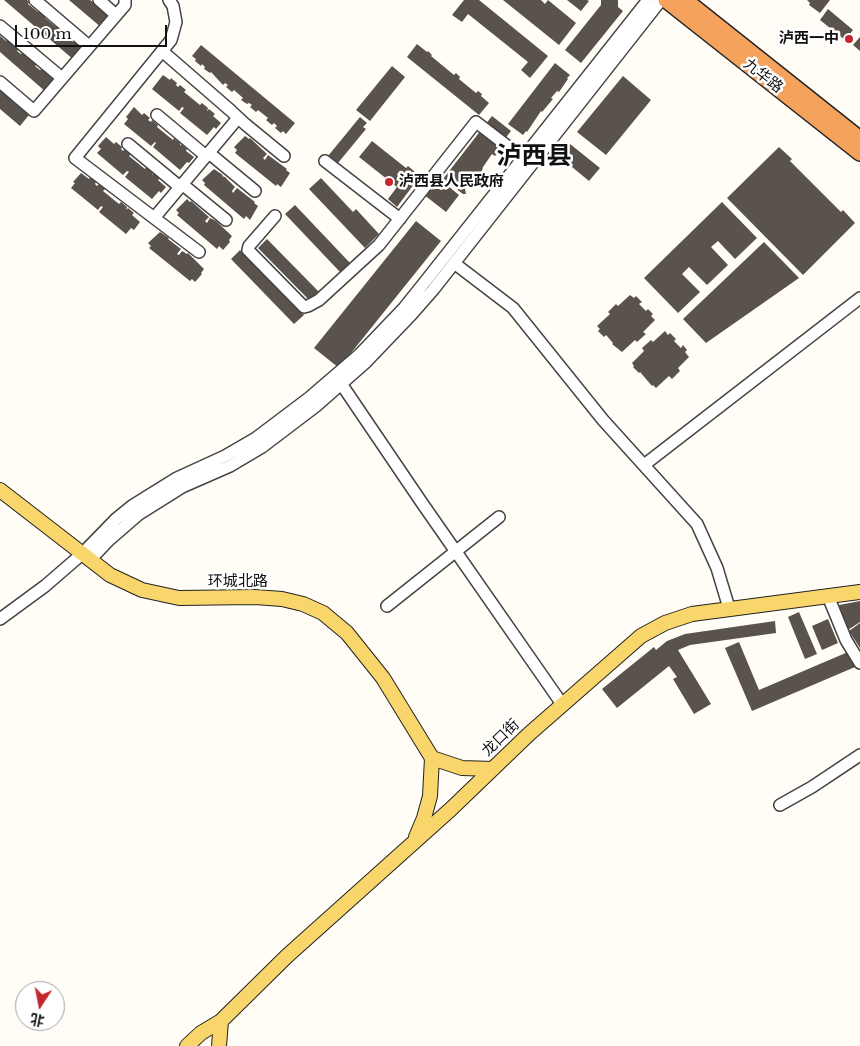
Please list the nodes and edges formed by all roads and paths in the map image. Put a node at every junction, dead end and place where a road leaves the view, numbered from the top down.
1 (34, 0) edge
2 (99, 0) edge
3 (125, 0) edge
4 (170, 0) edge
5 (648, 0) edge
6 (661, 0) edge
7 (666, 0) edge
8 (685, 0) edge
9 (116, 15) junction
10 (0, 26) edge
11 (89, 46) junction
12 (162, 51) junction
13 (62, 78) junction
14 (0, 82) edge
15 (157, 115) dead end
16 (238, 118) junction
17 (860, 139) edge
18 (128, 144) dead end
19 (860, 153) edge
20 (207, 154) junction
21 (284, 156) dead end
22 (523, 158) junction
23 (325, 161) dead end
24 (181, 186) junction
25 (255, 191) dead end
26 (275, 216) dead end
27 (154, 218) junction
28 (400, 219) junction
29 (226, 220) dead end
30 (199, 252) dead end
31 (454, 263) junction
32 (860, 298) edge
33 (342, 385) junction
34 (644, 465) junction
35 (0, 490) edge
36 (499, 517) dead end
37 (455, 551) junction
38 (86, 557) junction
39 (860, 592) edge
40 (828, 596) junction
41 (386, 606) dead end
42 (729, 608) junction
43 (0, 619) edge
44 (860, 663) edge
45 (562, 704) junction
46 (860, 755) edge
47 (432, 758) junction
48 (493, 768) junction
49 (780, 805) dead end
50 (415, 840) junction
51 (221, 1021) junction
52 (186, 1046) edge
53 (219, 1046) edge

1 - 11 street
2 - 9 street
3 - 9 street
4 - 12 street
5 - 22 street
6 - 31 street
7 - 19 highway, 九华路
8 - 17 highway, 九华路
9 - 11 street
10 - 13 street
11 - 13 street
12 - 16 street
12 - 27 street
13 - 14 street
15 - 20 street
16 - 20 street
16 - 21 street
18 - 24 street
20 - 24 street
20 - 25 street
22 - 28 street
22 - 38 street
23 - 28 street
24 - 27 street
24 - 29 street
26 - 28 street
27 - 30 street
31 - 33 street
31 - 34 street
32 - 34 street
33 - 37 street
33 - 38 street
34 - 42 street
35 - 38 main road, 环城北路
36 - 37 street
37 - 41 street
37 - 45 street
38 - 43 street
38 - 47 main road, 环城北路
39 - 40 main road, 龙口街
40 - 42 main road, 龙口街
40 - 44 street
42 - 45 main road, 龙口街
45 - 48 main road, 龙口街
46 - 49 street
47 - 48 main road
47 - 50 main road
48 - 50 main road, 龙口街
50 - 51 main road, 龙口街
51 - 52 main road, 龙口街
51 - 53 main road

